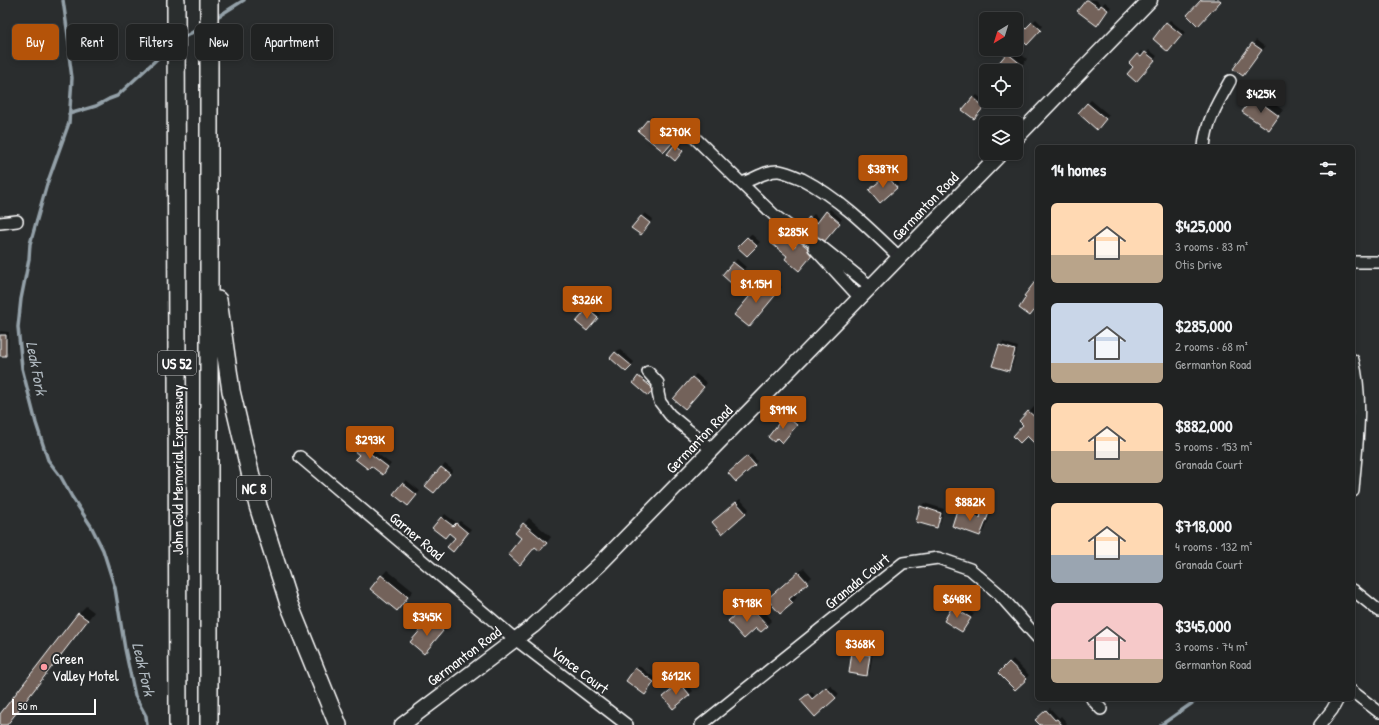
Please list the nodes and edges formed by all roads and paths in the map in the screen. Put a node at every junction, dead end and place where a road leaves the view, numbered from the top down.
1 (176, 0) edge
2 (209, 0) edge
3 (1150, 0) edge
4 (1230, 82) dead end
5 (1023, 131) edge
6 (695, 138) dead end
7 (1204, 145) edge
8 (994, 160) edge
9 (741, 183) junction
10 (17, 221) dead end
11 (0, 223) edge
12 (798, 233) junction
13 (209, 240) junction
14 (899, 257) junction
15 (1355, 262) edge
16 (1379, 262) edge
17 (870, 286) junction
18 (860, 298) junction
19 (1355, 371) edge
20 (648, 372) dead end
21 (712, 450) junction
22 (300, 457) dead end
23 (1355, 458) edge
24 (1355, 592) edge
25 (1379, 611) edge
26 (1035, 635) edge
27 (515, 639) junction
28 (1355, 694) edge
29 (1094, 701) edge
30 (1337, 701) edge
31 (1101, 709) dead end
32 (1379, 712) edge
33 (178, 725) edge
34 (209, 725) edge
35 (338, 725) edge
36 (402, 725) edge
37 (627, 725) edge
38 (701, 725) edge
39 (1320, 725) edge

1 - 33 highway, John Gold Memorial Expressway / US 52
2 - 13 highway, US 52
3 - 5 main road
4 - 7 street
6 - 9 street
8 - 14 main road, Germanton Road
9 - 12 street
9 - 14 street
10 - 11 street
12 - 17 street
12 - 18 street
13 - 34 highway, US 52
13 - 35 highway, NC 8
14 - 17 main road, Germanton Road
15 - 16 street
17 - 18 main road, Germanton Road
18 - 21 main road, Germanton Road
19 - 23 street
20 - 21 street
21 - 27 main road, Germanton Road
22 - 27 street, Garner Road
24 - 25 street
26 - 38 street, Granada Court
27 - 36 main road, Germanton Road
27 - 37 street, Vance Court
28 - 32 street
29 - 31 street
30 - 39 street

